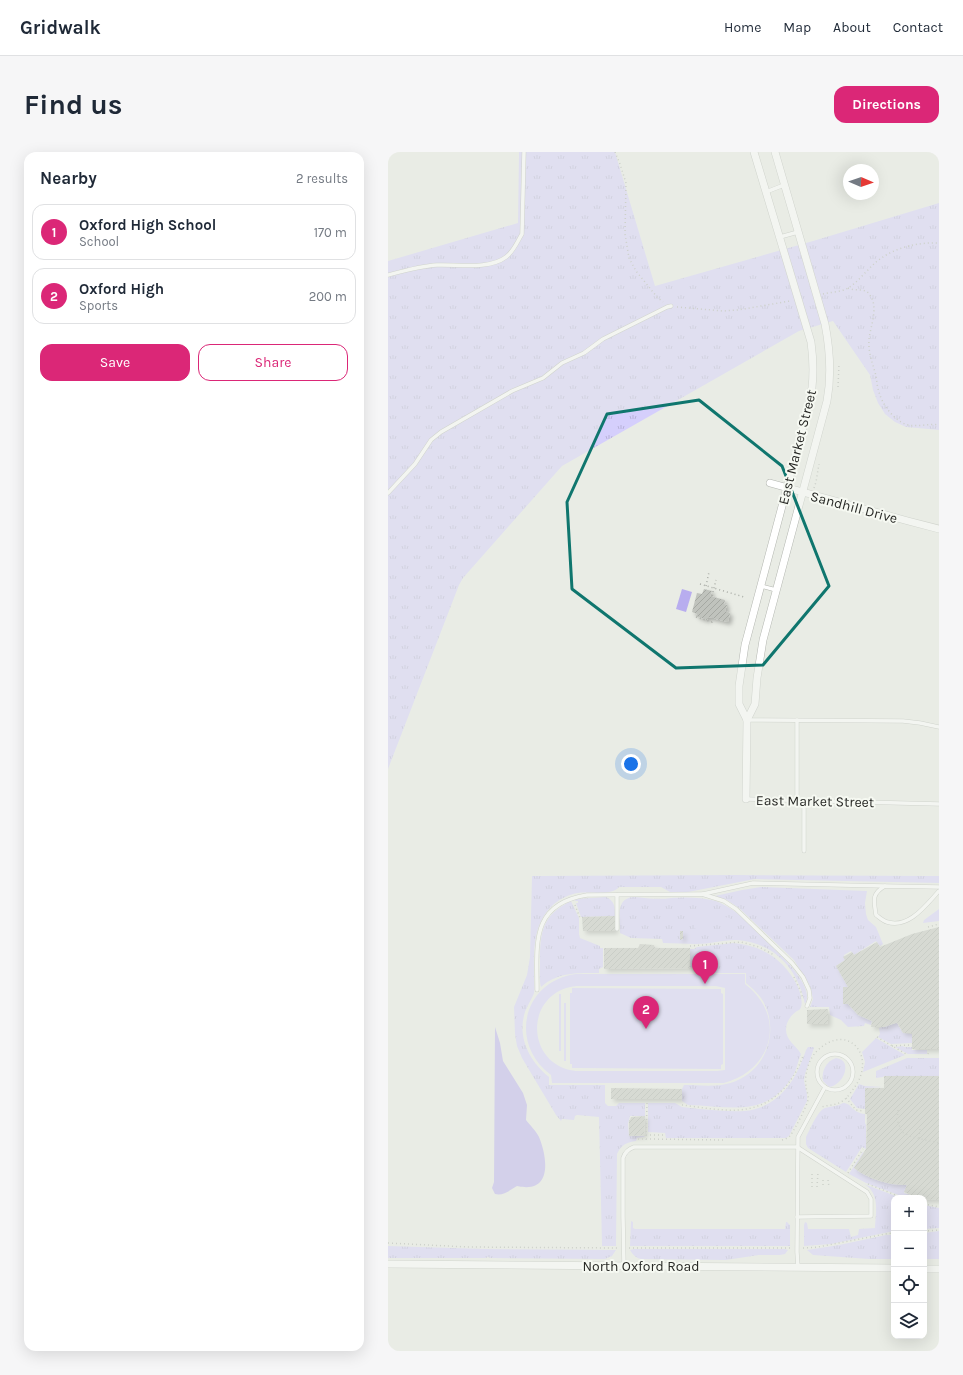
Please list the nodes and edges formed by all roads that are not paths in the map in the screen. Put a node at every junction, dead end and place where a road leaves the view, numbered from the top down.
1 (524, 152) edge
2 (754, 152) edge
3 (774, 152) edge
4 (784, 185) junction
5 (766, 192) junction
6 (798, 232) junction
7 (780, 237) junction
8 (388, 275) edge
9 (671, 306) road end
10 (770, 483) dead end
11 (787, 488) junction
12 (802, 492) junction
13 (388, 493) edge
14 (939, 528) edge
15 (760, 586) junction
16 (776, 590) junction
17 (747, 720) junction
18 (797, 720) junction
19 (939, 727) edge
20 (746, 799) joint
21 (797, 801) junction
22 (804, 801) junction
23 (939, 804) edge
24 (804, 851) dead end
25 (885, 886) junction
26 (939, 887) edge
27 (939, 891) edge
28 (702, 894) junction
29 (617, 895) junction
30 (617, 929) dead end
31 (537, 990) dead end
32 (805, 1006) road end
33 (825, 1087) junction
34 (797, 1147) junction
35 (797, 1217) junction
36 (388, 1264) edge
37 (624, 1266) junction
38 (798, 1267) junction
39 (891, 1268) edge
40 (927, 1269) edge
41 (939, 1269) edge

1 - 8 lane
2 - 5 street, East Market Street
3 - 4 street, East Market Street
4 - 5 lane
4 - 6 street, East Market Street
5 - 7 street, East Market Street
6 - 7 lane
6 - 12 street, East Market Street
7 - 11 street, East Market Street
9 - 13 lane
10 - 11 street, Sandhill Drive
11 - 12 street, Sandhill Drive
11 - 15 street, East Market Street
12 - 14 street, Sandhill Drive
12 - 16 street, East Market Street
15 - 16 lane
15 - 17 street, East Market Street
16 - 17 street, East Market Street
17 - 18 lane
17 - 20 street, East Market Street
18 - 19 lane
18 - 21 lane
20 - 21 lane, East Market Street
21 - 22 lane, East Market Street
22 - 23 lane, East Market Street
22 - 24 lane
25 - 26 lane
25 - 27 lane
25 - 28 lane
28 - 29 lane
28 - 32 lane
29 - 30 lane
29 - 31 lane
33 - 33 lane
33 - 34 lane
34 - 35 lane
34 - 35 lane
34 - 37 lane
35 - 38 lane
36 - 37 street, North Oxford Road
37 - 38 street, North Oxford Road
38 - 39 street, North Oxford Road
40 - 41 street

